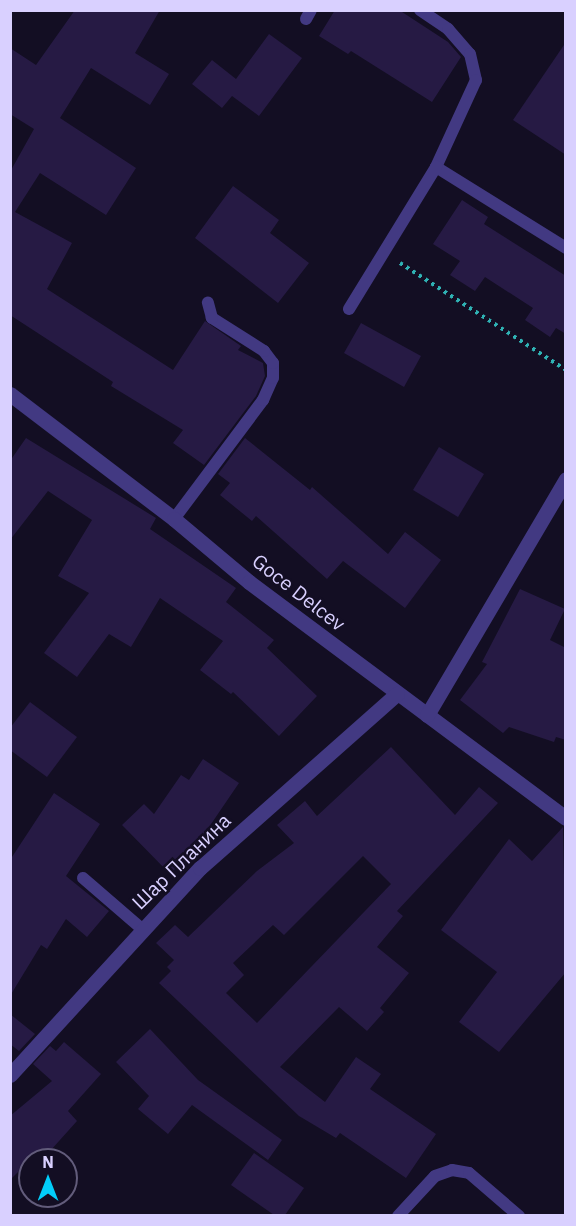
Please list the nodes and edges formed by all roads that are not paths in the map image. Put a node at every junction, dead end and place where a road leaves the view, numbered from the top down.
1 (420, 10) edge
2 (436, 167) junction
3 (566, 248) edge
4 (208, 303) dead end
5 (350, 309) dead end
6 (10, 394) edge
7 (566, 479) edge
8 (174, 519) junction
9 (397, 694) junction
10 (427, 715) junction
11 (566, 818) edge
12 (83, 878) dead end
13 (142, 929) junction
14 (10, 1075) edge
15 (398, 1215) edge
16 (519, 1215) edge

1 - 2 lane
2 - 3 lane
2 - 5 lane
4 - 8 lane
6 - 8 street, Goce Delcev
7 - 10 street
8 - 9 street, Goce Delcev
9 - 10 street, Goce Delcev
9 - 13 street, Шар Планина
10 - 11 street, Goce Delcev
12 - 13 lane
13 - 14 street, Шар Планина
15 - 16 lane

